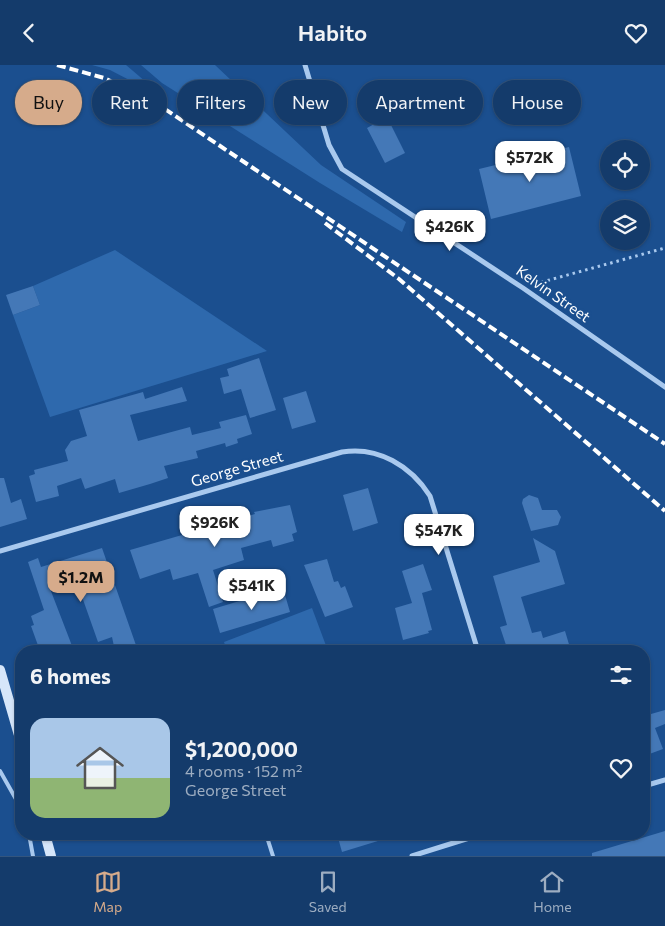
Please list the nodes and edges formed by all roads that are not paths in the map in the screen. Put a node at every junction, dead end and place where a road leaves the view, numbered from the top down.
1 (305, 65) edge
2 (665, 387) edge
3 (0, 551) edge
4 (476, 645) edge
5 (0, 670) edge
6 (15, 721) edge
7 (0, 771) edge
8 (665, 780) edge
9 (650, 784) edge
10 (15, 797) edge
11 (30, 840) edge
12 (47, 840) edge
13 (268, 840) edge
14 (463, 840) edge
15 (33, 856) edge
16 (51, 856) edge
17 (273, 856) edge
18 (412, 856) edge

1 - 2 street, Kelvin Street
3 - 4 street, George Street
5 - 6 main road
7 - 10 lane
8 - 9 street
11 - 15 lane
12 - 16 main road
13 - 17 lane
14 - 18 street

